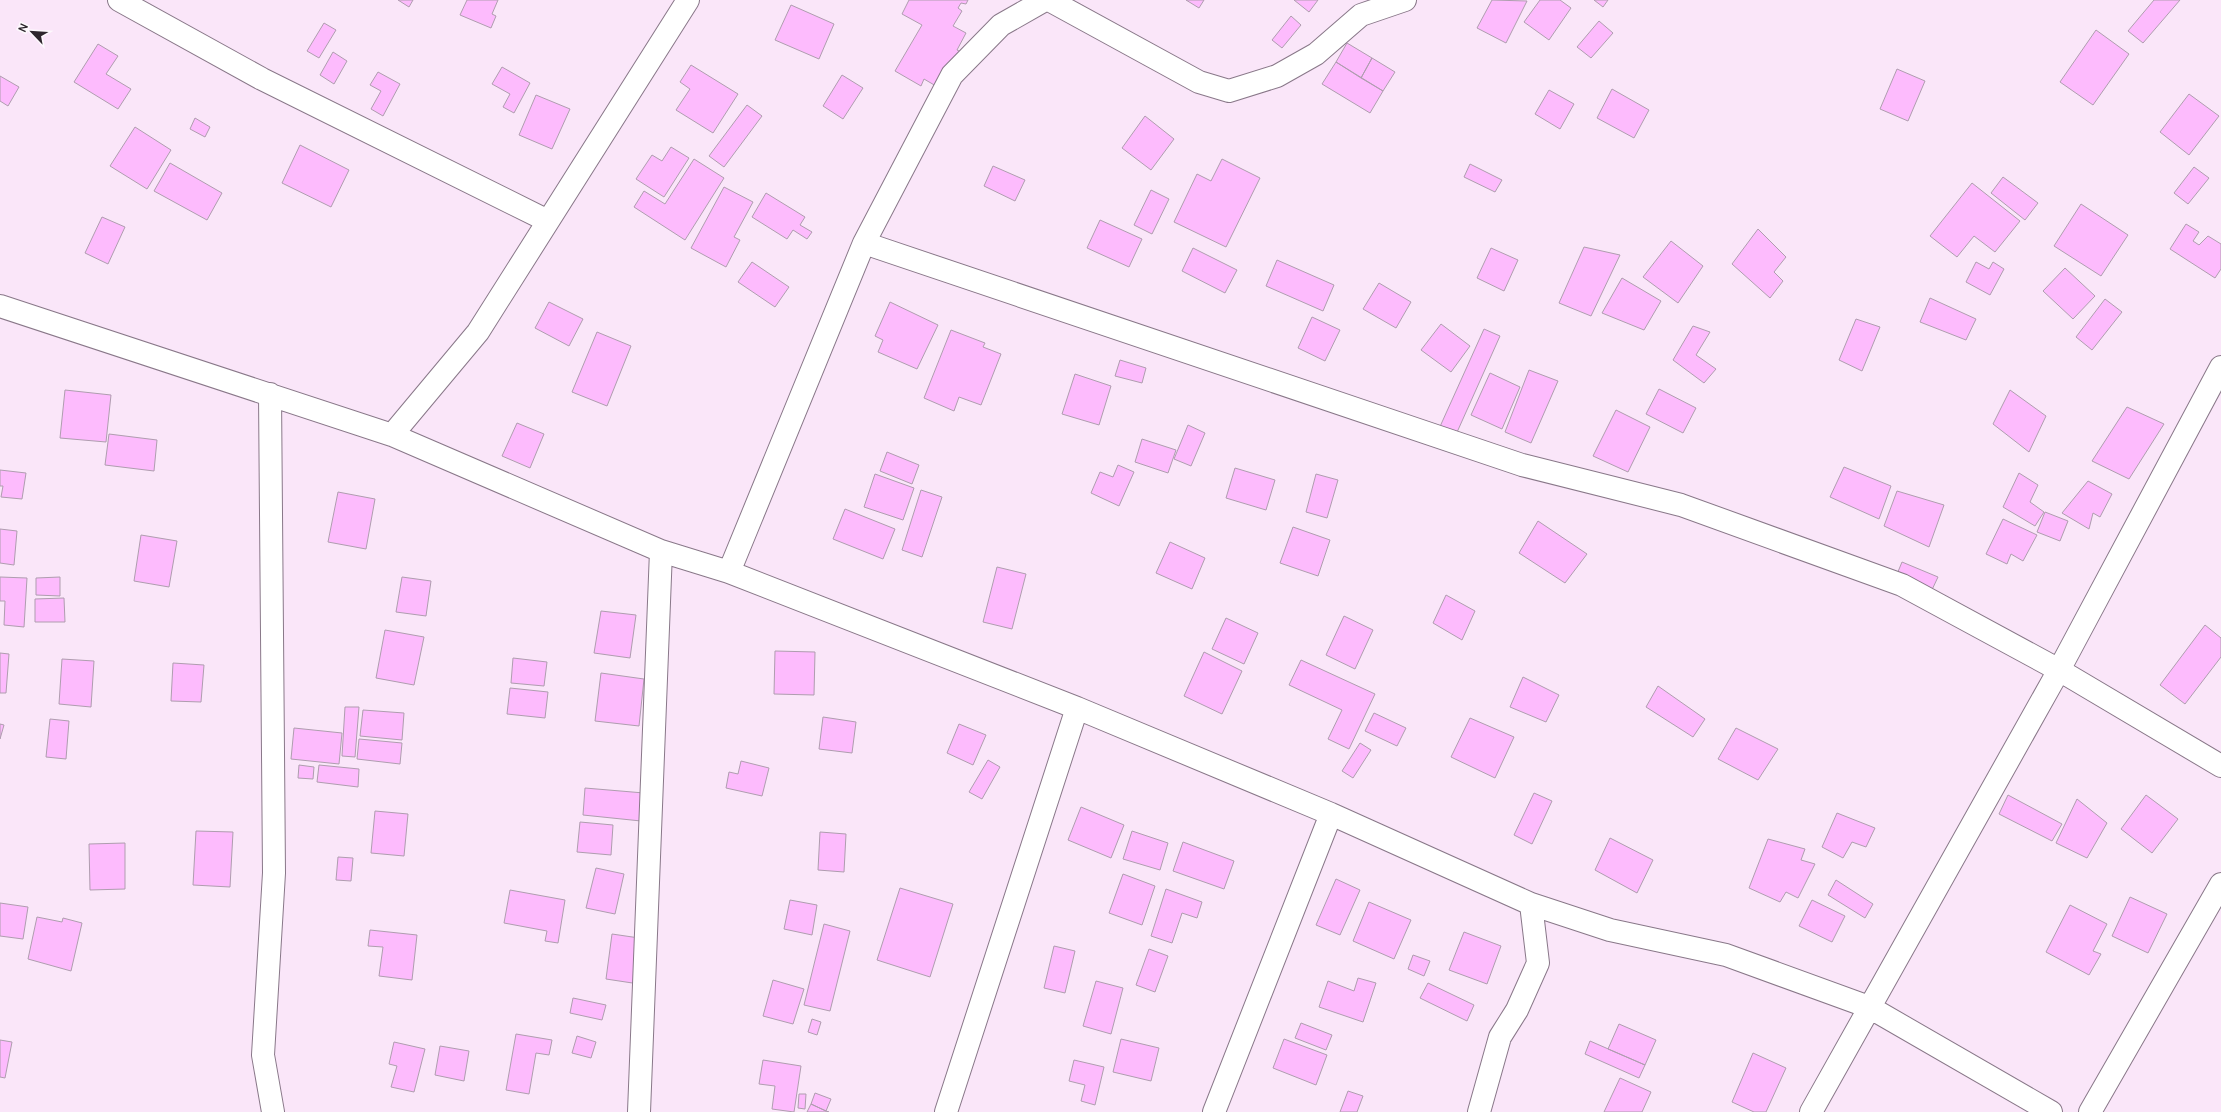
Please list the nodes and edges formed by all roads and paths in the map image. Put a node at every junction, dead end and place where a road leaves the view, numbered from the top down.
1 (119, 0) edge
2 (688, 0) edge
3 (1045, 0) edge
4 (1049, 0) edge
5 (1405, 0) edge
6 (548, 221) junction
7 (864, 243) junction
8 (0, 306) edge
9 (2221, 367) edge
10 (270, 394) junction
11 (392, 435) junction
12 (661, 551) junction
13 (729, 572) junction
14 (2058, 670) junction
15 (1077, 708) junction
16 (2221, 766) edge
17 (1331, 814) junction
18 (2221, 884) edge
19 (1531, 904) junction
20 (1869, 1006) junction
21 (273, 1112) edge
22 (639, 1112) edge
23 (946, 1112) edge
24 (1214, 1112) edge
25 (1479, 1112) edge
26 (1811, 1112) edge
27 (2051, 1112) edge
28 (2090, 1112) edge

1 - 6 street
2 - 6 street
3 - 7 street
4 - 5 street
6 - 11 street
7 - 13 street
7 - 14 street
8 - 10 street
9 - 14 street
10 - 11 street
10 - 21 street
11 - 12 street
12 - 13 street
12 - 22 street
13 - 15 street
14 - 16 street
14 - 20 street
15 - 17 street
15 - 23 street
17 - 19 street
17 - 24 street
18 - 28 street
19 - 20 street
19 - 25 street
20 - 26 street
20 - 27 street

